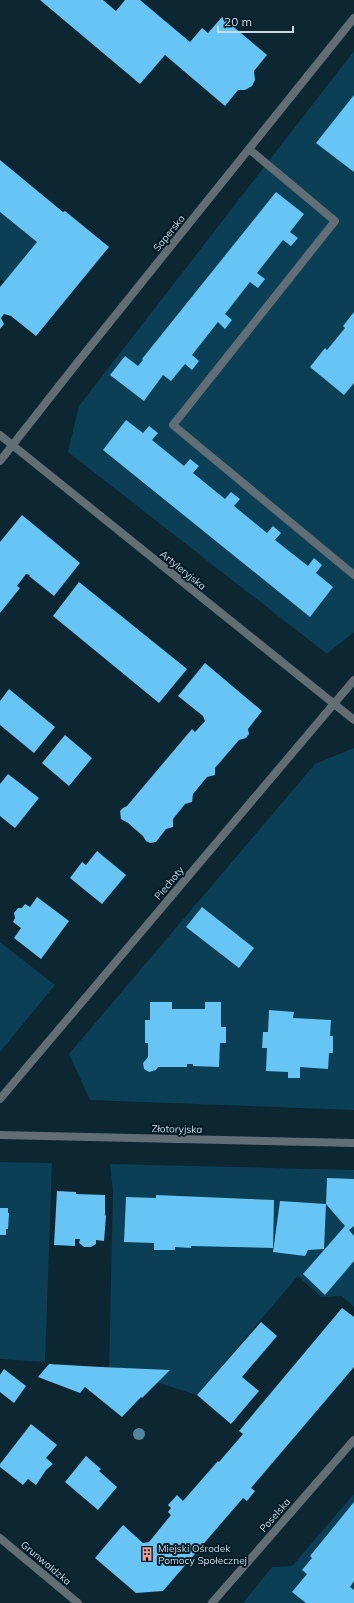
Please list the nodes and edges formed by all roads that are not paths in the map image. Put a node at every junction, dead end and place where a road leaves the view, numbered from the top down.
1 (354, 18) edge
2 (249, 149) junction
3 (0, 435) edge
4 (12, 446) junction
5 (0, 461) edge
6 (354, 575) edge
7 (354, 680) edge
8 (334, 704) junction
9 (354, 720) edge
10 (0, 1099) edge
11 (0, 1135) edge
12 (354, 1143) edge
13 (354, 1440) edge
14 (0, 1538) edge
15 (78, 1603) edge
16 (212, 1603) edge

1 - 2 street, Saperska
2 - 4 street, Saperska
2 - 6 street
3 - 4 street, Artyleryjska
4 - 5 street, Saperska
4 - 8 street, Artyleryjska
7 - 8 street, Piechoty
8 - 9 street, Artyleryjska
8 - 10 street, Piechoty
11 - 12 street, Złotoryjska
13 - 16 street, Poselska
14 - 15 street, Grunwaldzka

